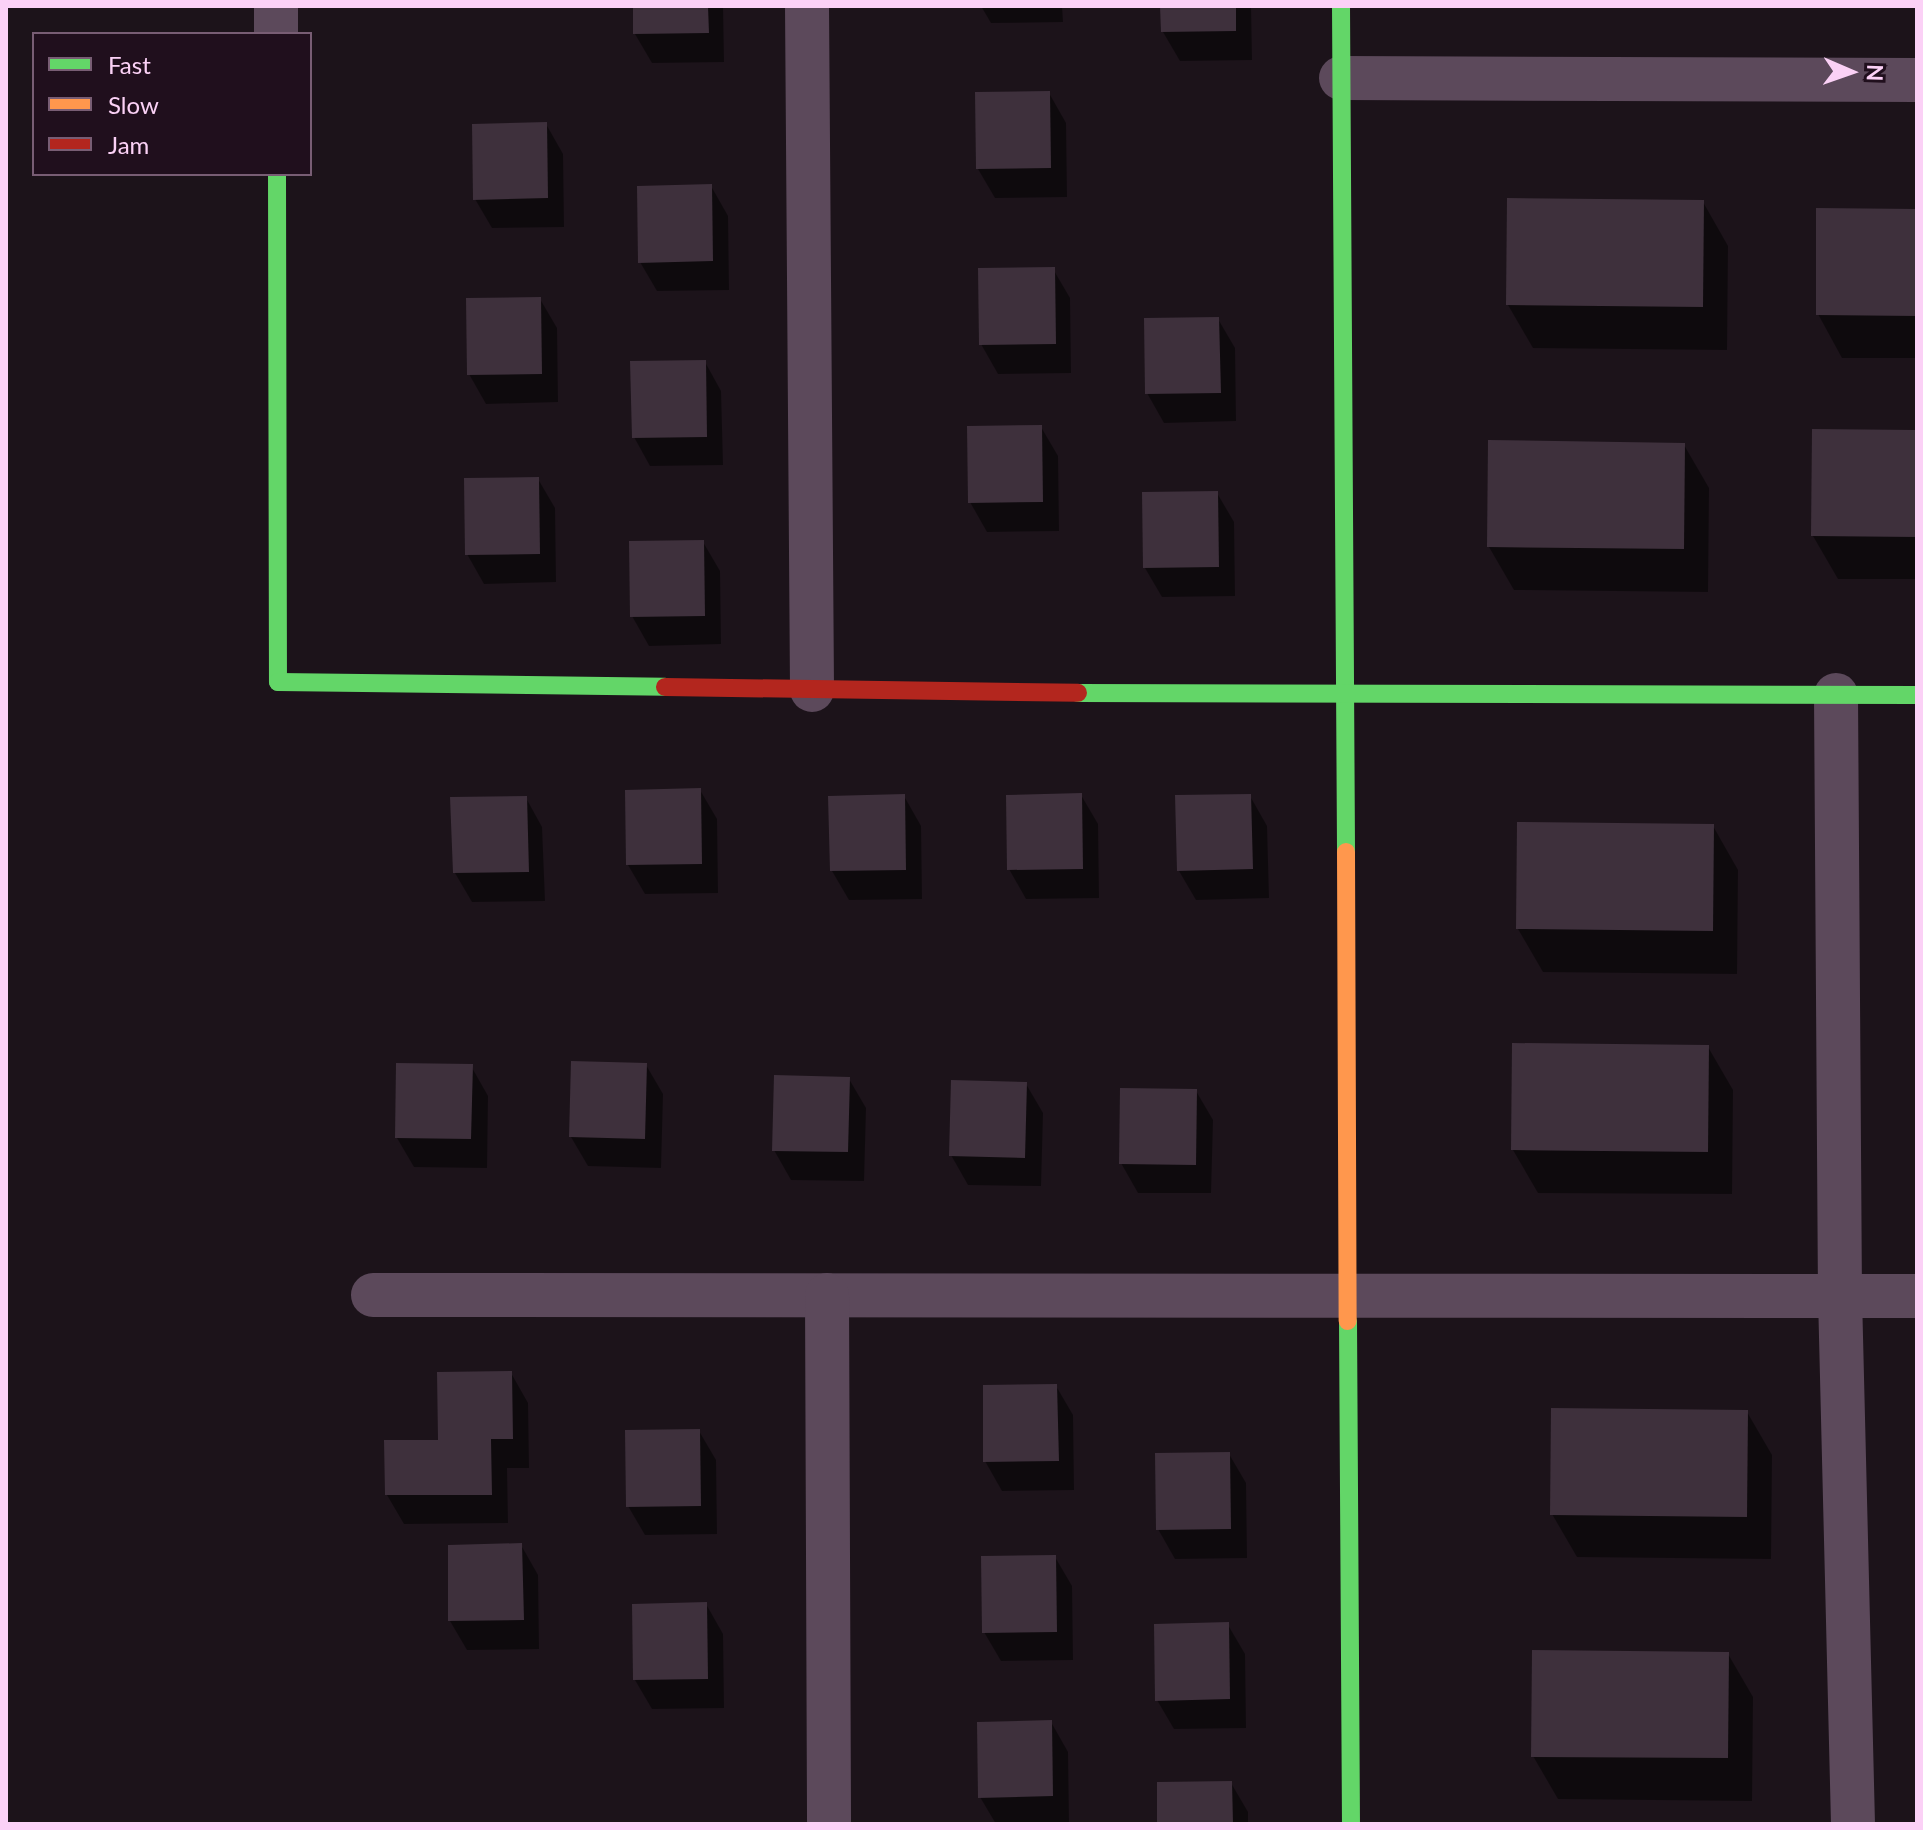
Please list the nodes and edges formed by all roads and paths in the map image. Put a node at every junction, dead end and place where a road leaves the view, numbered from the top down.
1 (276, 6) edge
2 (807, 6) edge
3 (1341, 6) edge
4 (276, 32) edge
5 (1341, 78) junction
6 (1917, 80) edge
7 (277, 176) edge
8 (812, 690) junction
9 (1836, 695) junction
10 (1917, 695) edge
11 (1341, 697) junction
12 (373, 1295) dead end
13 (827, 1295) junction
14 (1346, 1296) junction
15 (1840, 1296) junction
16 (1917, 1296) edge
17 (829, 1824) edge
18 (1351, 1824) edge
19 (1853, 1824) edge

1 - 4 street
2 - 8 street
3 - 5 street
5 - 6 street
5 - 11 street
7 - 8 street
8 - 11 street
9 - 10 street
9 - 11 street
9 - 15 street
11 - 14 street
12 - 13 street
13 - 14 street
13 - 17 street
14 - 15 street
14 - 18 street
15 - 16 street
15 - 19 street

